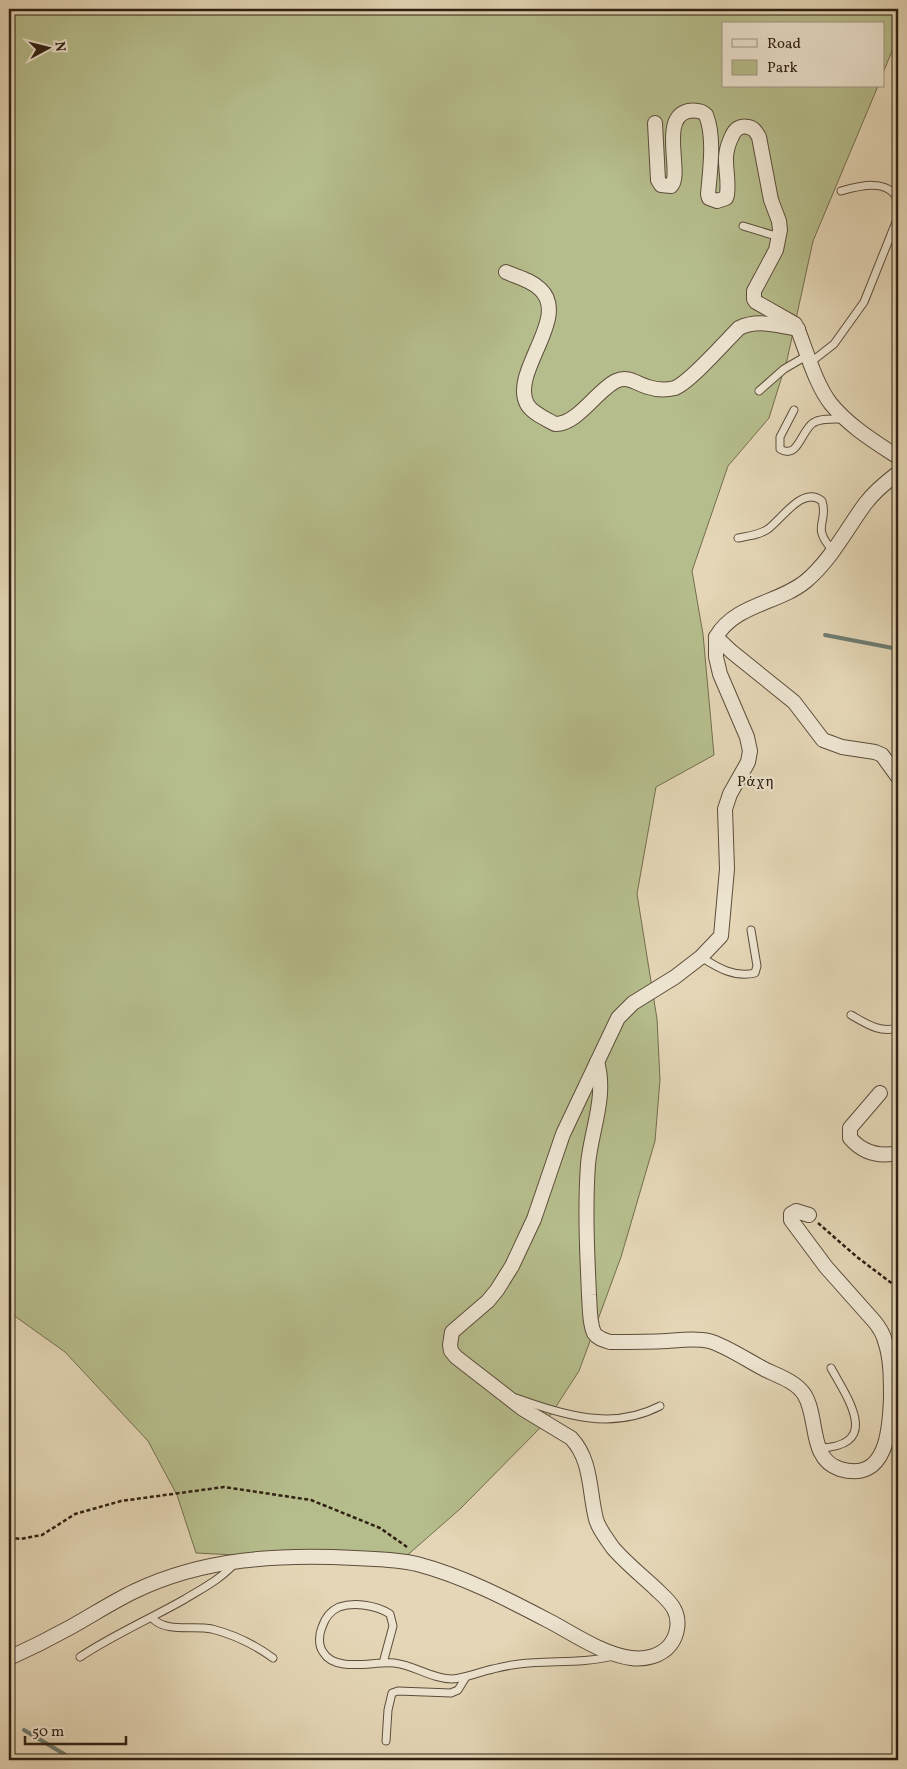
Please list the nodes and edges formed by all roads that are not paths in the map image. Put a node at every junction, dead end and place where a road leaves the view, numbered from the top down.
1 (655, 123) dead end
2 (841, 191) dead end
3 (898, 200) edge
4 (898, 217) edge
5 (743, 226) dead end
6 (780, 237) junction
7 (506, 272) dead end
8 (798, 330) junction
9 (810, 358) junction
10 (759, 391) dead end
11 (794, 410) dead end
12 (845, 419) junction
13 (898, 457) edge
14 (898, 473) edge
15 (738, 538) dead end
16 (833, 551) junction
17 (716, 637) junction
18 (898, 777) edge
19 (751, 930) dead end
20 (701, 957) junction
21 (851, 1015) dead end
22 (898, 1028) edge
23 (597, 1062) junction
24 (880, 1093) dead end
25 (898, 1153) edge
26 (809, 1215) road end
27 (831, 1368) dead end
28 (504, 1394) junction
29 (660, 1406) dead end
30 (818, 1448) junction
31 (237, 1561) junction
32 (152, 1618) junction
33 (618, 1655) junction
34 (80, 1657) dead end
35 (9, 1658) edge
36 (273, 1658) dead end
37 (383, 1662) junction
38 (466, 1676) junction
39 (386, 1741) dead end

1 - 6 street
2 - 3 lane
4 - 9 lane
5 - 6 lane
6 - 8 street
7 - 8 street
8 - 9 street
9 - 10 lane
9 - 12 street
11 - 12 lane
12 - 13 street
14 - 16 street
15 - 16 lane
16 - 17 street
17 - 18 street
17 - 20 street
19 - 20 lane
20 - 23 street
21 - 22 lane
23 - 28 street
23 - 30 street
24 - 25 street
26 - 30 street
27 - 30 lane
28 - 29 lane
28 - 33 street
31 - 32 lane
31 - 33 street
31 - 35 street
32 - 34 lane
32 - 36 lane
33 - 38 lane
37 - 37 lane
37 - 38 lane
38 - 39 lane

